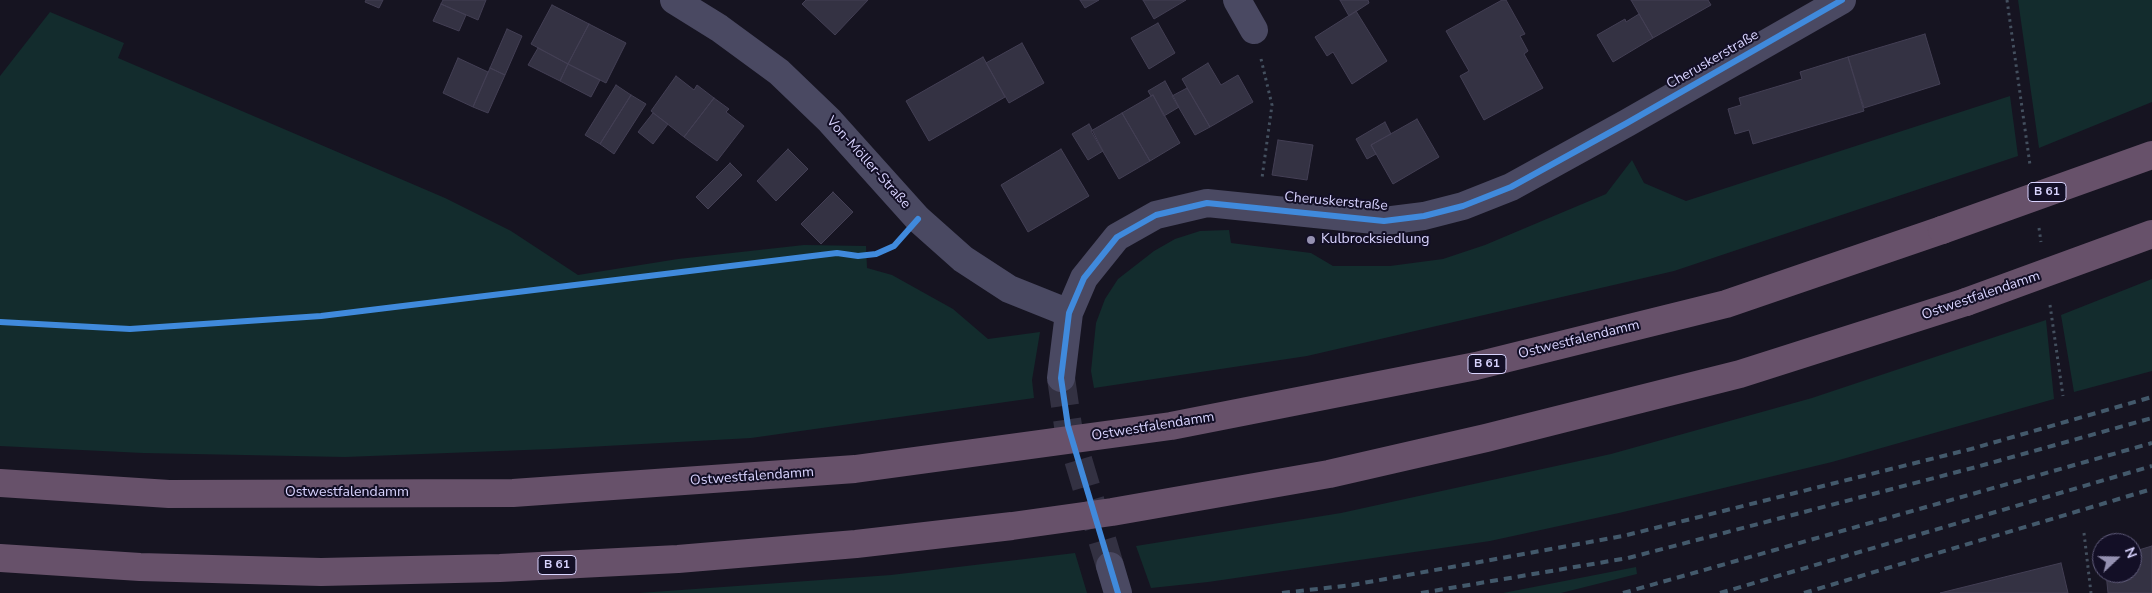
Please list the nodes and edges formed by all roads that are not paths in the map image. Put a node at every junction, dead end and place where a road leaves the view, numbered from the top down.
1 (674, 0) edge
2 (1237, 0) edge
3 (1842, 0) edge
4 (1254, 30) road end
5 (2152, 155) edge
6 (2152, 234) edge
7 (1069, 313) junction
8 (1061, 378) tunnel mouth
9 (0, 483) edge
10 (0, 558) edge
11 (1110, 566) tunnel mouth
12 (1118, 593) edge

1 - 7 street, Von-Möller-Straße
2 - 4 street
3 - 7 street, Cheruskerstraße
5 - 9 highway, Ostwestfalendamm / B 61, bridge
6 - 10 highway, Ostwestfalendamm / B 61, bridge
7 - 8 street, Cheruskerstraße
11 - 12 street

